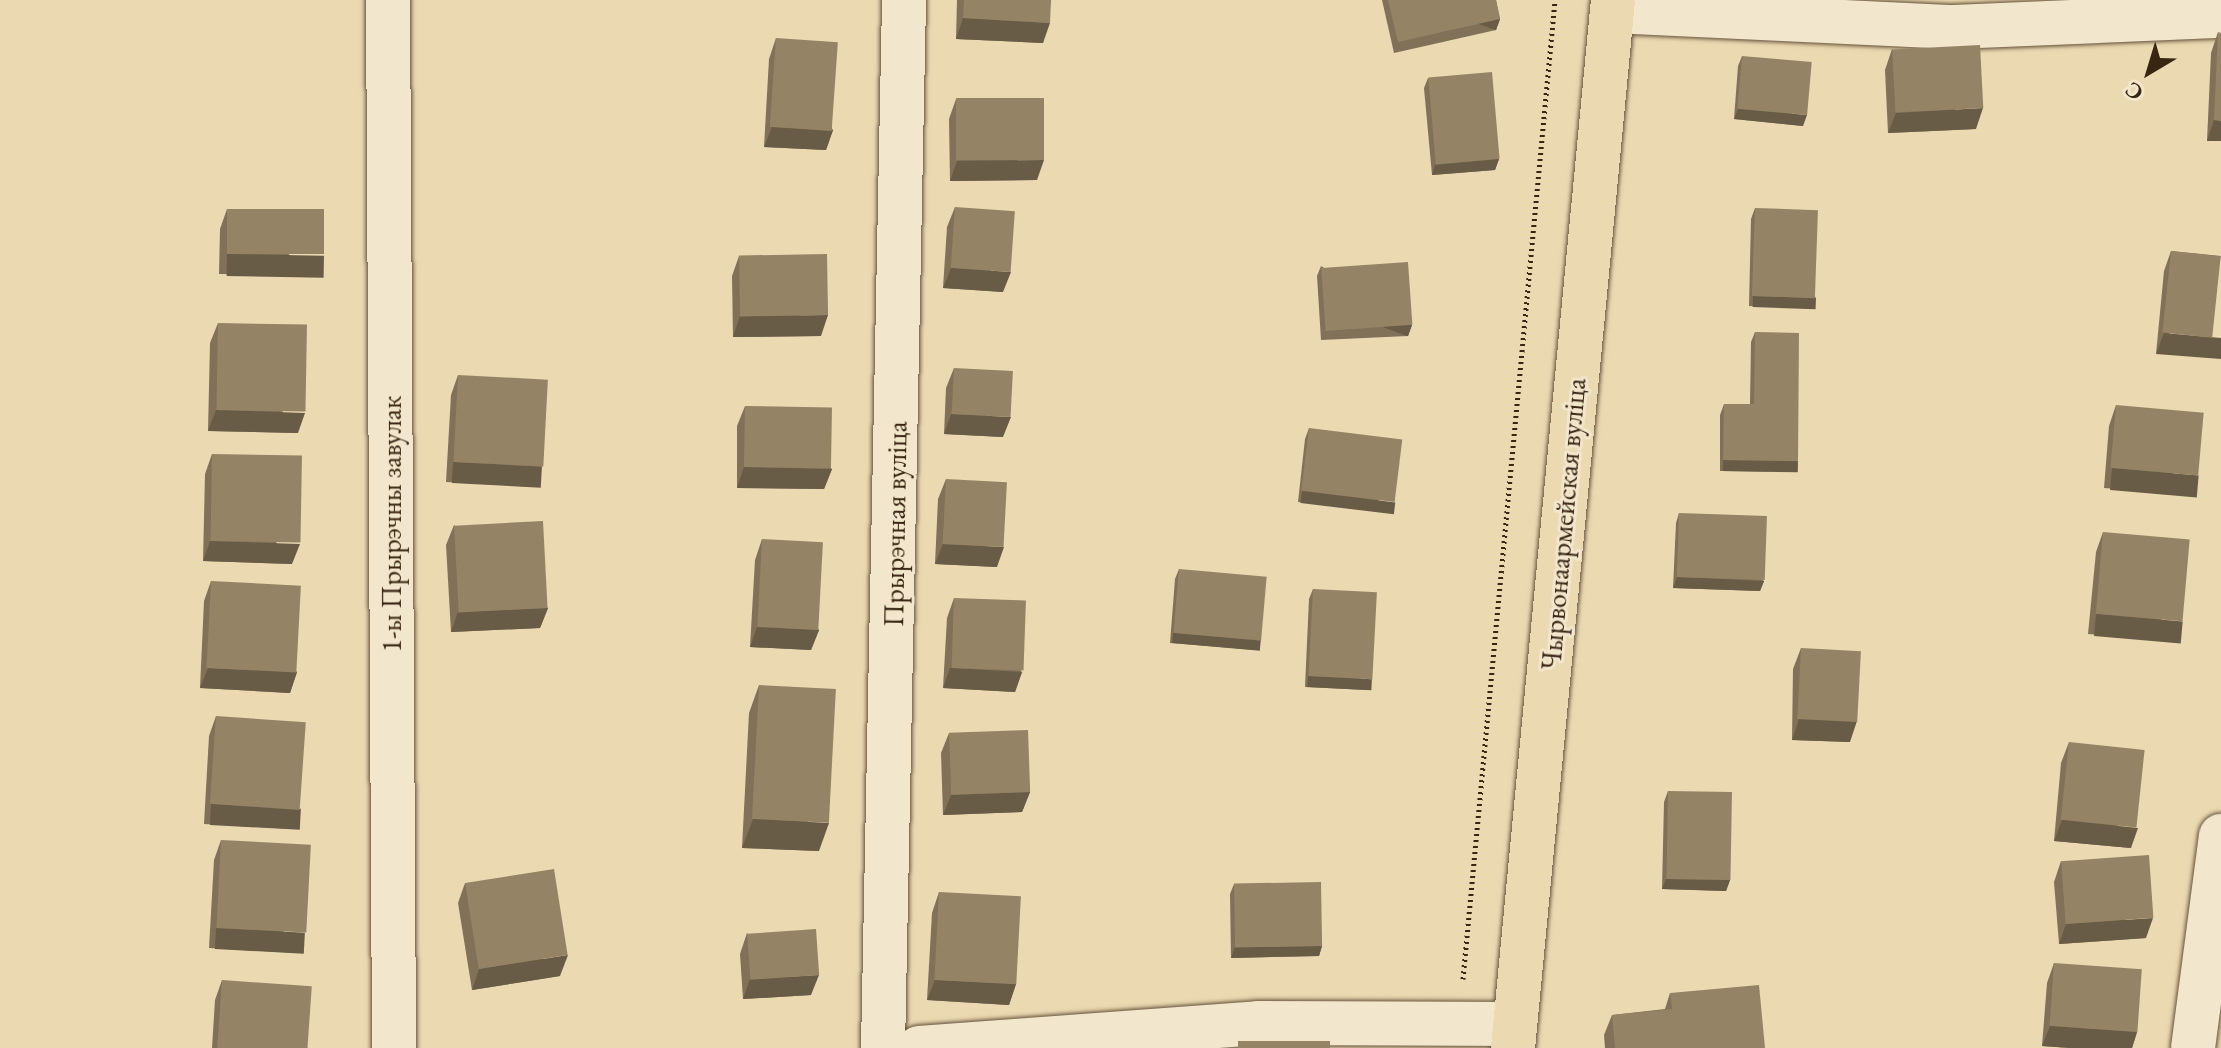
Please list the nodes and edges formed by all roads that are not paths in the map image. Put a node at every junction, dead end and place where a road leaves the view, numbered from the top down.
1 (388, 0) edge
2 (904, 0) edge
3 (1613, 6) edge
4 (2221, 16) edge
5 (2221, 836) edge
6 (1514, 1036) edge
7 (394, 1048) edge
8 (883, 1048) edge
9 (919, 1048) edge
10 (2193, 1048) edge

1 - 7 street, 1-ы Прырэчны завулак
2 - 8 street, Прырэчная вуліца
3 - 4 street
3 - 6 highway, Чырвонаармейская вуліца
5 - 10 street
6 - 9 street

